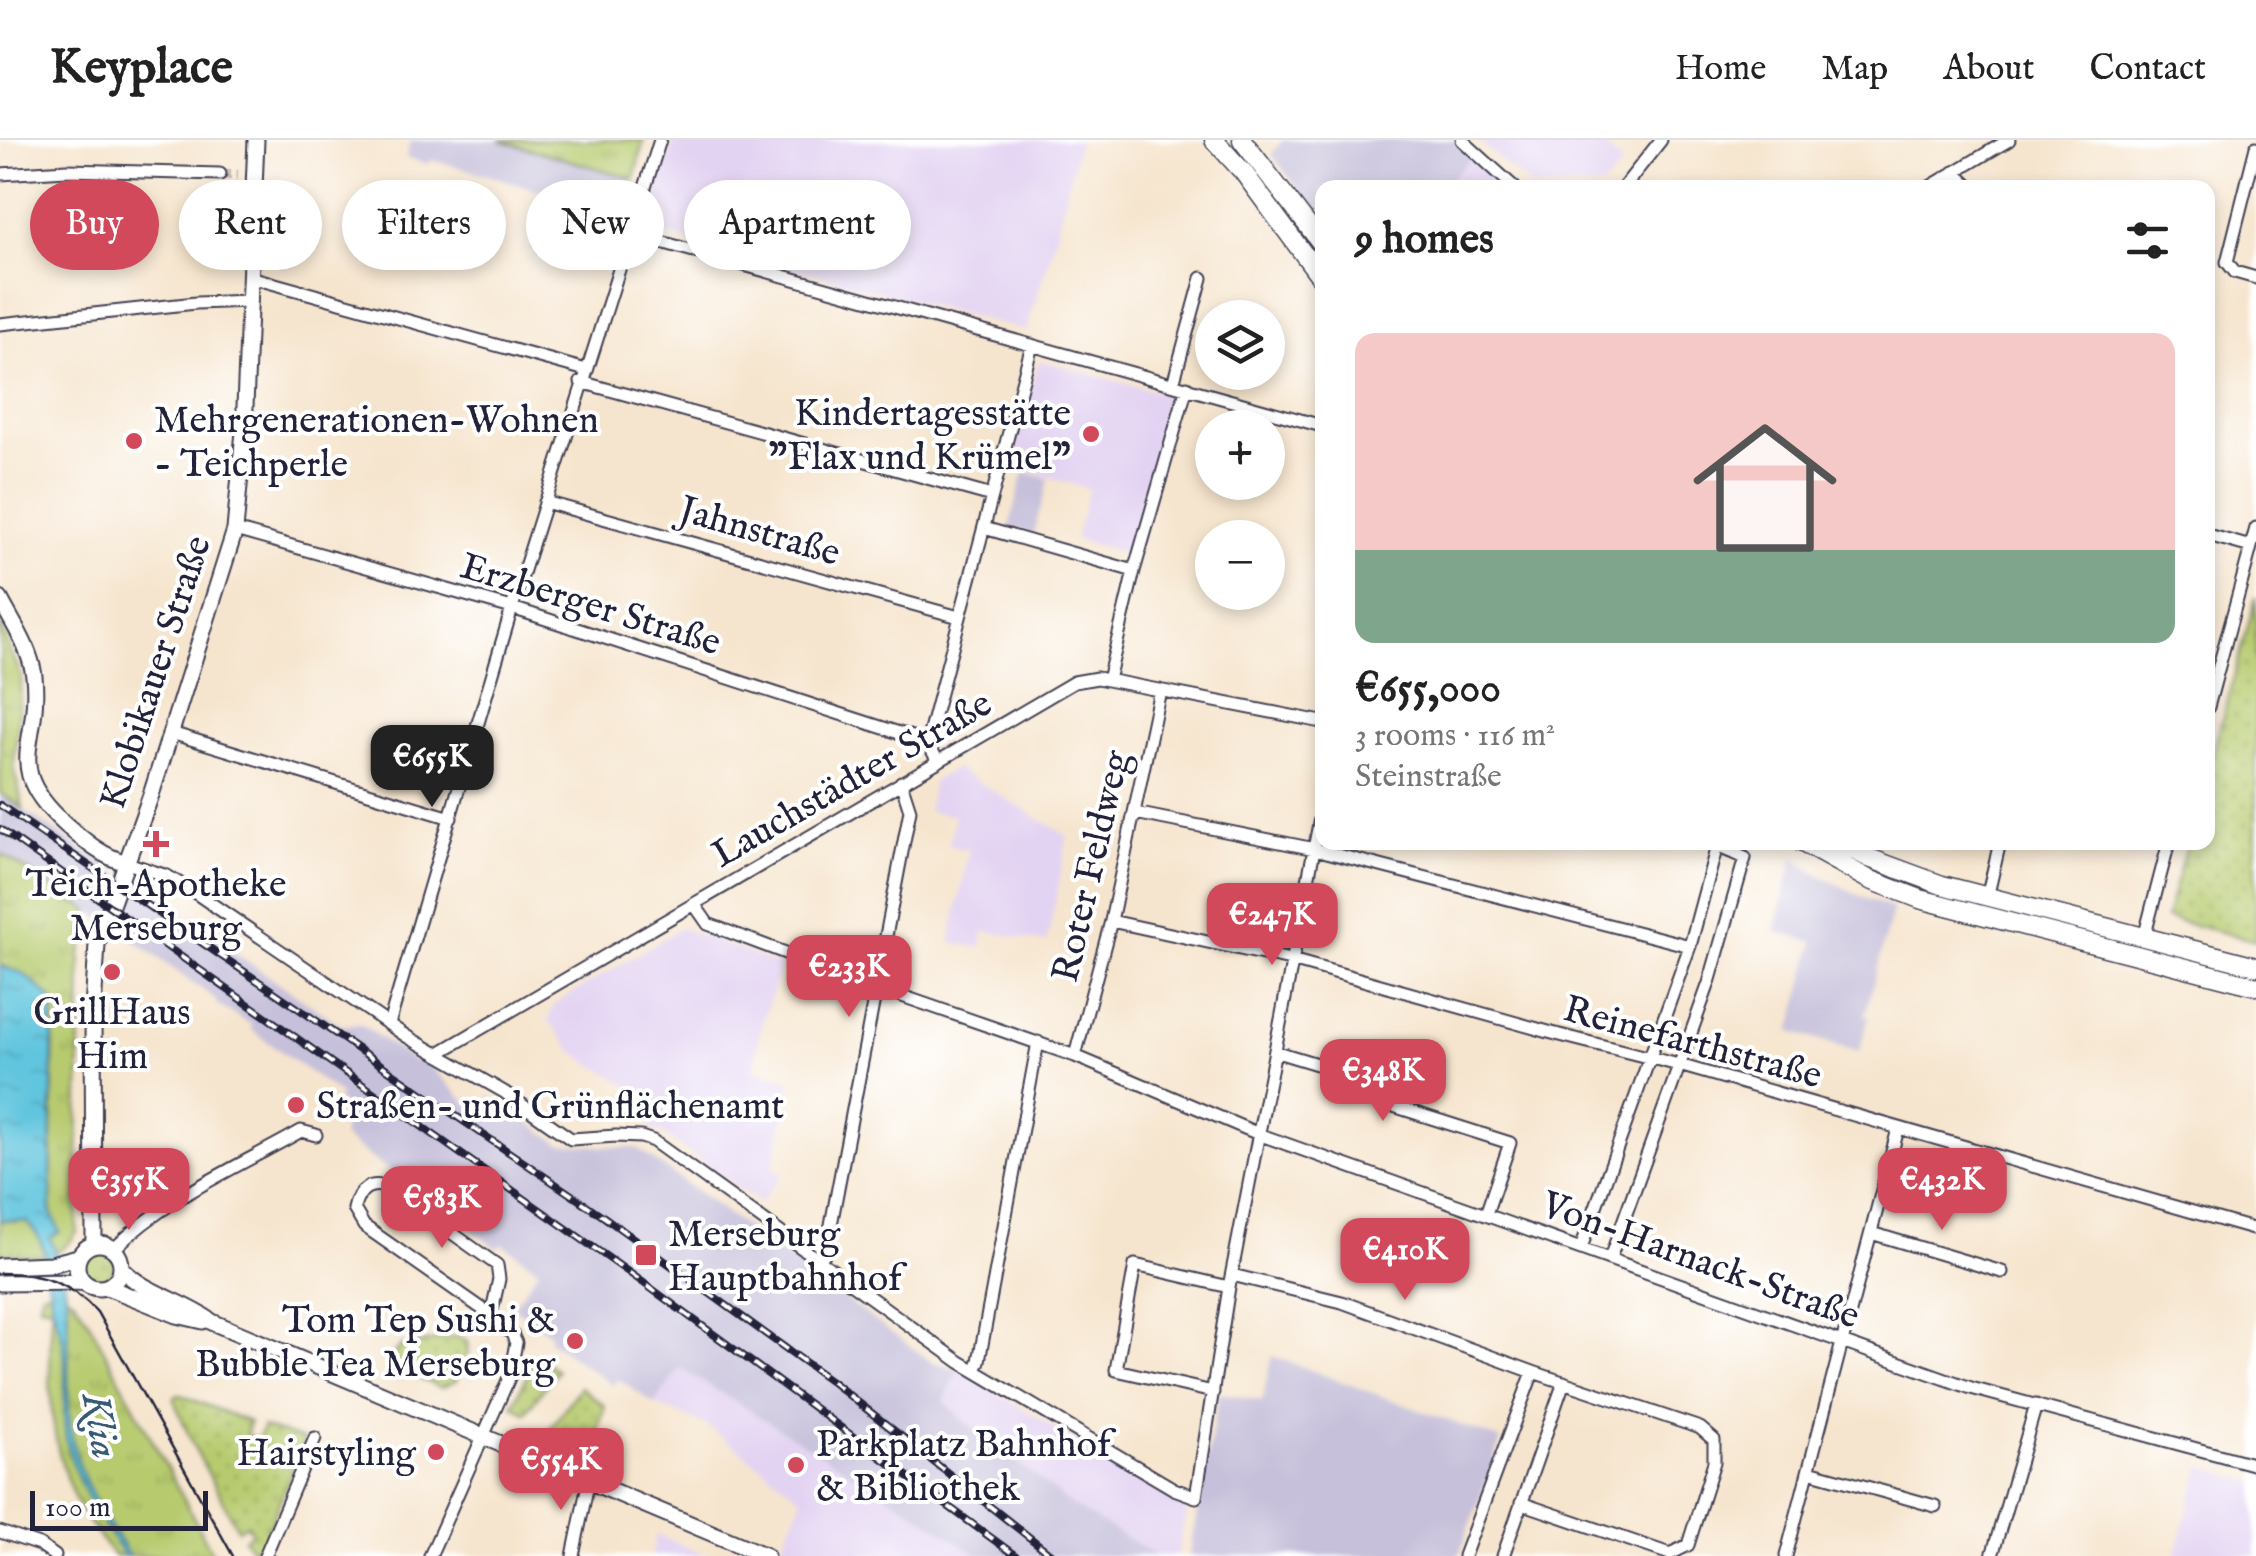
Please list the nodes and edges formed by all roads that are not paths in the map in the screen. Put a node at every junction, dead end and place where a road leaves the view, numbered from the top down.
1 (256, 140) edge
2 (660, 140) edge
3 (1214, 140) edge
4 (1242, 140) edge
5 (1462, 140) edge
6 (1661, 140) edge
7 (2009, 140) edge
8 (2256, 148) edge
9 (1954, 172) junction
10 (0, 174) edge
11 (220, 174) tunnel mouth
12 (647, 180) edge
13 (1506, 180) edge
14 (1628, 180) edge
15 (1941, 180) edge
16 (1962, 180) edge
17 (1315, 235) edge
18 (664, 242) edge
19 (1315, 269) edge
20 (617, 270) edge
21 (250, 277) junction
22 (1202, 278) dead end
23 (2256, 278) edge
24 (249, 300) junction
25 (0, 324) edge
26 (1032, 345) junction
27 (584, 376) junction
28 (1173, 384) junction
29 (1187, 387) junction
30 (1315, 424) edge
31 (992, 496) junction
32 (545, 502) junction
33 (984, 528) junction
34 (2256, 528) edge
35 (234, 530) junction
36 (2215, 538) edge
37 (2250, 548) junction
38 (1134, 571) junction
39 (0, 598) edge
40 (512, 608) junction
41 (959, 616) junction
42 (1108, 680) junction
43 (2215, 680) edge
44 (1160, 690) junction
45 (1315, 721) edge
46 (171, 733) junction
47 (927, 742) junction
48 (938, 761) junction
49 (901, 782) junction
50 (1135, 813) junction
51 (451, 818) junction
52 (1315, 848) joint
53 (1323, 850) edge
54 (1713, 850) edge
55 (1727, 850) edge
56 (1815, 850) edge
57 (1856, 850) edge
58 (1998, 850) edge
59 (2167, 850) edge
60 (124, 862) junction
61 (1987, 898) junction
62 (694, 904) junction
63 (1111, 921) junction
64 (2144, 938) junction
65 (1690, 946) junction
66 (1294, 960) junction
67 (2256, 966) edge
68 (2256, 986) edge
69 (876, 987) junction
70 (389, 1024) junction
71 (1038, 1042) junction
72 (1277, 1052) junction
73 (439, 1054) junction
74 (1074, 1056) junction
75 (1649, 1058) junction
76 (1679, 1064) junction
77 (1898, 1129) junction
78 (1261, 1134) junction
79 (316, 1135) dead end
80 (1486, 1214) junction
81 (2256, 1230) edge
82 (1871, 1233) junction
83 (94, 1244) junction
84 (1581, 1248) junction
85 (114, 1249) junction
86 (78, 1257) junction
87 (1610, 1258) junction
88 (820, 1260) junction
89 (0, 1266) edge
90 (122, 1269) junction
91 (2002, 1272) dead end
92 (1230, 1281) junction
93 (82, 1282) junction
94 (0, 1283) edge
95 (107, 1287) junction
96 (491, 1315) junction
97 (212, 1322) junction
98 (1843, 1342) junction
99 (975, 1371) junction
100 (1534, 1372) junction
101 (1564, 1382) junction
102 (1214, 1392) junction
103 (2036, 1404) junction
104 (483, 1435) junction
105 (315, 1438) dead end
106 (2256, 1465) edge
107 (1810, 1471) junction
108 (589, 1479) junction
109 (1521, 1503) junction
110 (1935, 1506) dead end
111 (0, 1532) edge
112 (55, 1556) edge
113 (264, 1556) edge
114 (430, 1556) edge
115 (574, 1556) edge
116 (766, 1556) edge
117 (1464, 1556) edge
118 (1503, 1556) edge
119 (1786, 1556) edge
120 (1992, 1556) edge

1 - 21 street, Klobikauer Straße
2 - 12 street
3 - 19 main road
4 - 17 main road
5 - 13 street
6 - 14 street
7 - 9 street
8 - 23 street
9 - 15 street
9 - 16 street
10 - 11 street
18 - 26 street
20 - 27 street
21 - 24 street, Klobikauer Straße
21 - 27 street
22 - 28 street
24 - 25 street
24 - 35 street, Klobikauer Straße
26 - 28 street
26 - 31 street
27 - 31 street
27 - 32 street
28 - 29 street
29 - 30 street
29 - 38 street
31 - 33 street
32 - 40 street
32 - 41 street, Jahnstraße
33 - 38 street
33 - 41 street
34 - 37 street
35 - 40 street, Erzberger Straße
35 - 46 street, Klobikauer Straße
36 - 37 street
37 - 43 street
38 - 42 street
39 - 60 street
40 - 47 street, Erzberger Straße
40 - 51 street
41 - 47 street
42 - 44 street, Lauchstädter Straße
42 - 48 street, Lauchstädter Straße
44 - 45 street, Lauchstädter Straße
44 - 50 street, Roter Feldweg
46 - 51 street
46 - 60 street, Klobikauer Straße
47 - 48 street
48 - 49 street, Lauchstädter Straße
49 - 62 street, Lauchstädter Straße
49 - 69 street
50 - 52 street
50 - 63 street, Roter Feldweg
51 - 70 street
52 - 66 street
53 - 65 street
54 - 65 street
55 - 76 street
56 - 68 main road
57 - 61 main road
58 - 61 street
59 - 64 street
60 - 70 street
60 - 83 street, Klobikauer Straße
61 - 64 main road
62 - 69 street, Von-Harnack-Straße
62 - 73 street, Lauchstädter Straße
63 - 66 street, Reinefarthstraße
63 - 74 street, Roter Feldweg
64 - 67 main road
65 - 75 street
66 - 72 street
66 - 75 street, Reinefarthstraße
69 - 71 street, Von-Harnack-Straße
69 - 88 street
70 - 73 street
71 - 74 street, Von-Harnack-Straße
71 - 99 street
72 - 78 street
72 - 80 street
73 - 88 street
74 - 78 street, Von-Harnack-Straße
75 - 76 street, Reinefarthstraße
75 - 84 street
76 - 77 street, Reinefarthstraße
76 - 87 street
77 - 81 street, Reinefarthstraße
77 - 82 street
78 - 80 street, Von-Harnack-Straße
78 - 92 street
79 - 85 street
80 - 84 street, Von-Harnack-Straße
82 - 91 street
82 - 98 street
83 - 85 street
83 - 86 street
84 - 87 street, Von-Harnack-Straße
85 - 90 street
86 - 89 street
86 - 93 street
87 - 98 street, Von-Harnack-Straße
88 - 99 street
90 - 95 street
90 - 97 street
92 - 100 street
92 - 102 street
92 - 102 street
93 - 94 street
93 - 95 street
95 - 97 street
96 - 96 street
96 - 104 street
97 - 104 street
98 - 103 street, Von-Harnack-Straße
98 - 107 street
99 - 102 street
100 - 101 street
100 - 117 street
101 - 109 street
101 - 109 street
103 - 106 street, Von-Harnack-Straße
103 - 120 street
104 - 108 street
104 - 114 street
105 - 113 street
107 - 110 street
107 - 119 street
108 - 115 street
108 - 116 street
109 - 118 street
111 - 112 street

